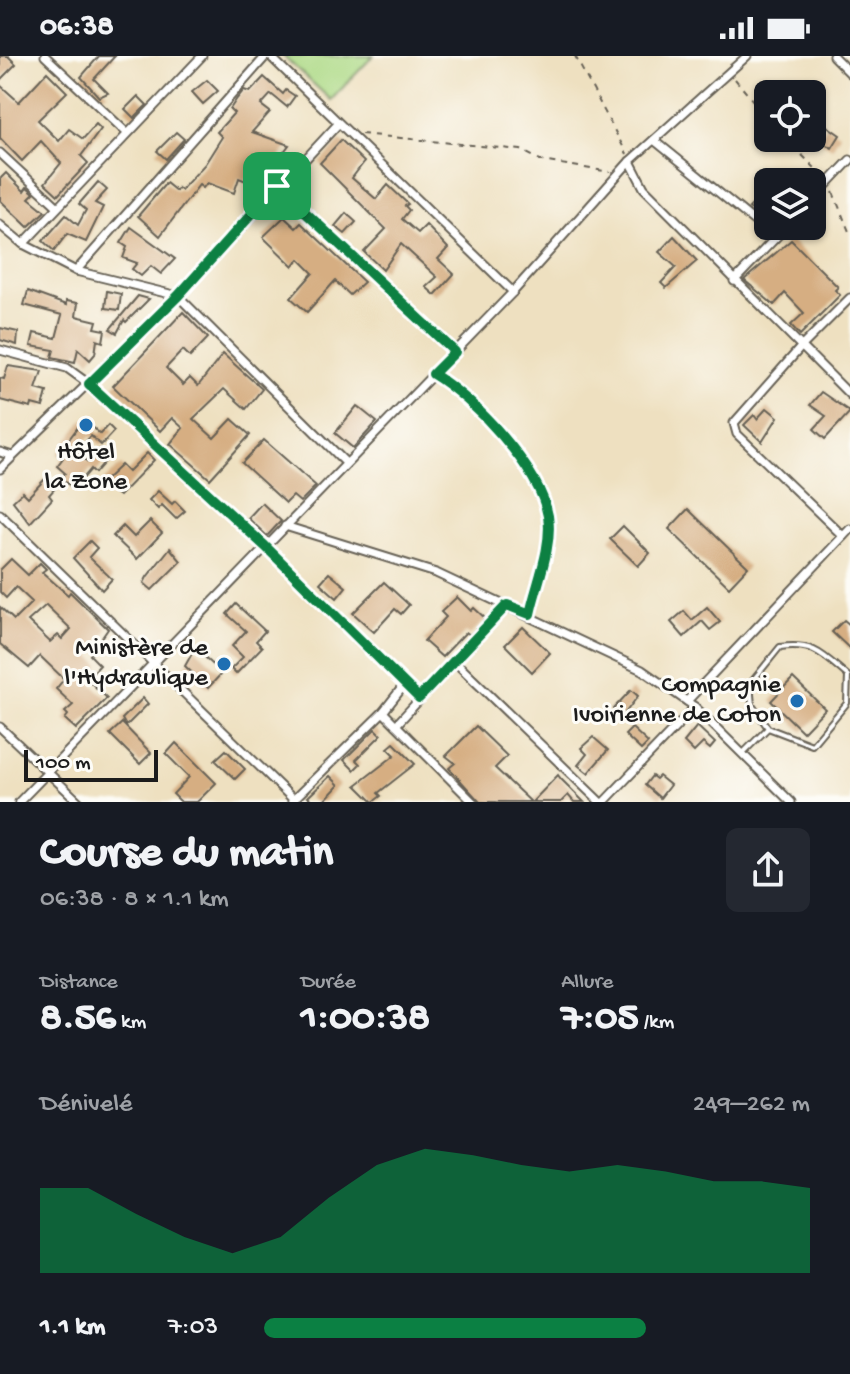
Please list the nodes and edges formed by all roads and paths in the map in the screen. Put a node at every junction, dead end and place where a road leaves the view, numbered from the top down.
1 (45, 56) edge
2 (188, 56) edge
3 (202, 56) edge
4 (268, 56) edge
5 (575, 56) edge
6 (747, 56) edge
7 (835, 57) edge
8 (195, 63) junction
9 (730, 71) junction
10 (850, 73) edge
11 (754, 101) edge
12 (338, 124) junction
13 (127, 133) junction
14 (348, 133) junction
15 (654, 140) junction
16 (799, 152) edge
17 (0, 153) edge
18 (850, 160) edge
19 (630, 161) junction
20 (620, 173) junction
21 (829, 182) junction
22 (826, 185) edge
23 (277, 186) junction
24 (57, 206) junction
25 (754, 221) edge
26 (0, 225) edge
27 (850, 234) edge
28 (773, 240) edge
29 (23, 244) junction
30 (76, 271) junction
31 (734, 281) junction
32 (513, 292) junction
33 (178, 296) junction
34 (850, 298) edge
35 (801, 347) junction
36 (0, 350) edge
37 (455, 352) junction
38 (433, 374) junction
39 (89, 384) junction
40 (850, 395) edge
41 (0, 452) edge
42 (12, 456) junction
43 (345, 462) junction
44 (0, 469) edge
45 (0, 514) edge
46 (285, 526) junction
47 (850, 529) edge
48 (843, 536) junction
49 (850, 544) edge
50 (265, 546) junction
51 (507, 605) junction
52 (530, 614) junction
53 (453, 660) junction
54 (155, 661) junction
55 (405, 684) junction
56 (419, 698) junction
57 (687, 701) junction
58 (695, 707) junction
59 (383, 712) junction
60 (396, 725) junction
61 (0, 727) edge
62 (768, 728) junction
63 (742, 754) junction
64 (48, 773) junction
65 (293, 801) edge
66 (19, 802) edge
67 (79, 802) edge
68 (473, 802) edge
69 (602, 802) edge
70 (791, 802) edge

1 - 13 street
2 - 8 street
3 - 8 street
4 - 12 street
4 - 30 street
5 - 19 path
6 - 9 street
7 - 10 street
8 - 13 street
9 - 11 path
9 - 15 street
12 - 14 street
12 - 23 street
13 - 24 street
14 - 20 path
14 - 32 street
15 - 19 street
15 - 25 street
16 - 21 path
17 - 24 street
18 - 21 street
19 - 20 street
19 - 31 street
20 - 32 street
21 - 22 street
21 - 27 path
23 - 33 street
23 - 37 street
24 - 29 street
26 - 29 street
28 - 31 street
29 - 30 street
30 - 33 street
31 - 35 street
32 - 37 street
33 - 39 street
33 - 43 street
34 - 35 street
35 - 40 street
35 - 48 street
36 - 39 street
37 - 38 street
38 - 43 street
38 - 52 path
39 - 42 street
39 - 50 street
41 - 42 street
42 - 44 street
43 - 46 street
45 - 54 street
46 - 50 street
46 - 51 street
47 - 48 street
48 - 49 lane
48 - 57 street
50 - 54 street
50 - 55 street
51 - 52 street
51 - 53 street
52 - 57 street
53 - 56 street
53 - 69 street
54 - 64 street
54 - 65 street
55 - 56 street
55 - 59 street
56 - 60 street
57 - 58 street
58 - 63 street
58 - 69 street
59 - 60 street
59 - 65 street
60 - 68 street
61 - 64 street
62 - 62 lane
62 - 63 lane
63 - 70 street
64 - 66 street
64 - 67 street

